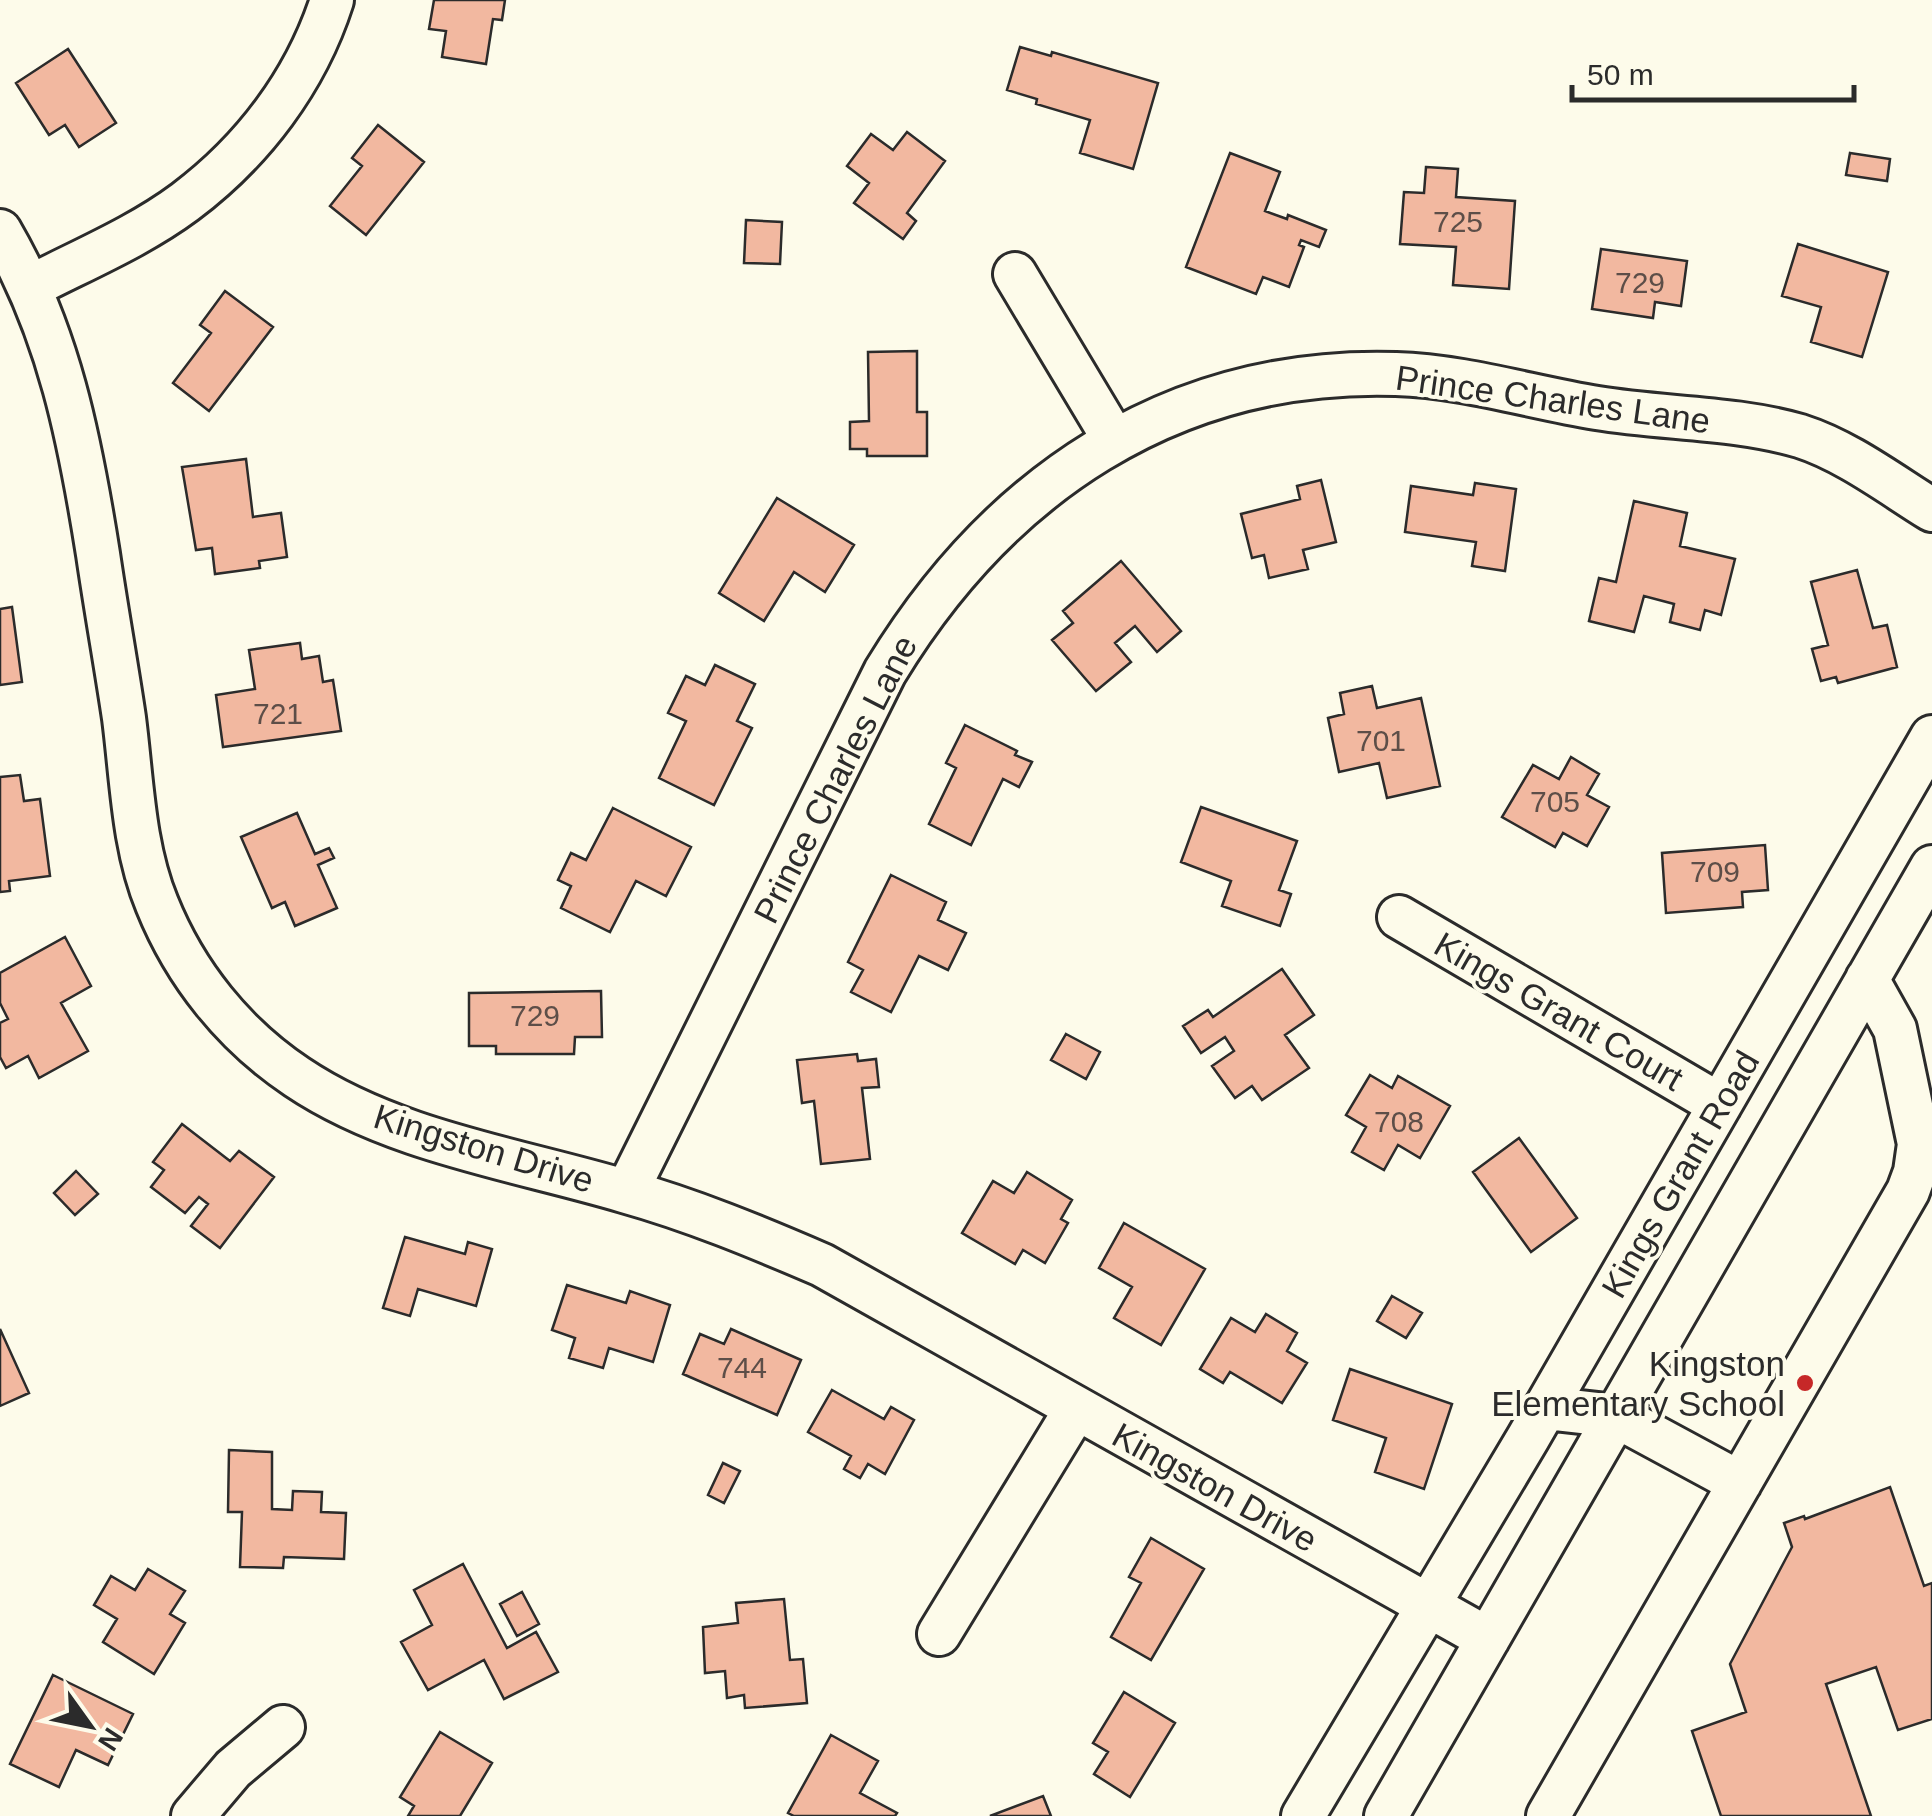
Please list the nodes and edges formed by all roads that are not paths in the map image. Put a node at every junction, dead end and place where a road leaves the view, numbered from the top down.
1 (332, 0) edge
2 (0, 232) edge
3 (1015, 274) dead end
4 (30, 287) junction
5 (1115, 441) junction
6 (1932, 510) edge
7 (1932, 737) edge
8 (1932, 866) edge
9 (1398, 916) dead end
10 (1868, 978) junction
11 (1720, 1104) junction
12 (626, 1191) junction
13 (1545, 1408) junction
14 (1076, 1409) junction
15 (1616, 1416) junction
16 (1740, 1483) junction
17 (1428, 1606) junction
18 (940, 1634) dead end
19 (1488, 1639) junction
20 (283, 1727) dead end
21 (193, 1816) edge
22 (1303, 1816) edge
23 (1386, 1816) edge
24 (1548, 1816) edge

1 - 4 street
2 - 4 street, Kingston Drive
3 - 5 street
4 - 12 street, Kingston Drive
5 - 6 street, Prince Charles Lane
5 - 12 street, Prince Charles Lane
7 - 11 street, Kings Grant Road
8 - 10 street, Kings Grant Road
9 - 11 street, Kings Grant Court
10 - 15 street, Kings Grant Road
10 - 16 street
11 - 13 street, Kings Grant Road
12 - 14 street, Kingston Drive
13 - 15 street
13 - 17 street, Kings Grant Road
14 - 17 street, Kingston Drive
14 - 18 street
15 - 16 street
15 - 19 street, Kings Grant Road
16 - 24 street
17 - 19 street, Kingston Drive
17 - 22 street, Kings Grant Road
19 - 23 street, Kings Grant Road
20 - 21 street

